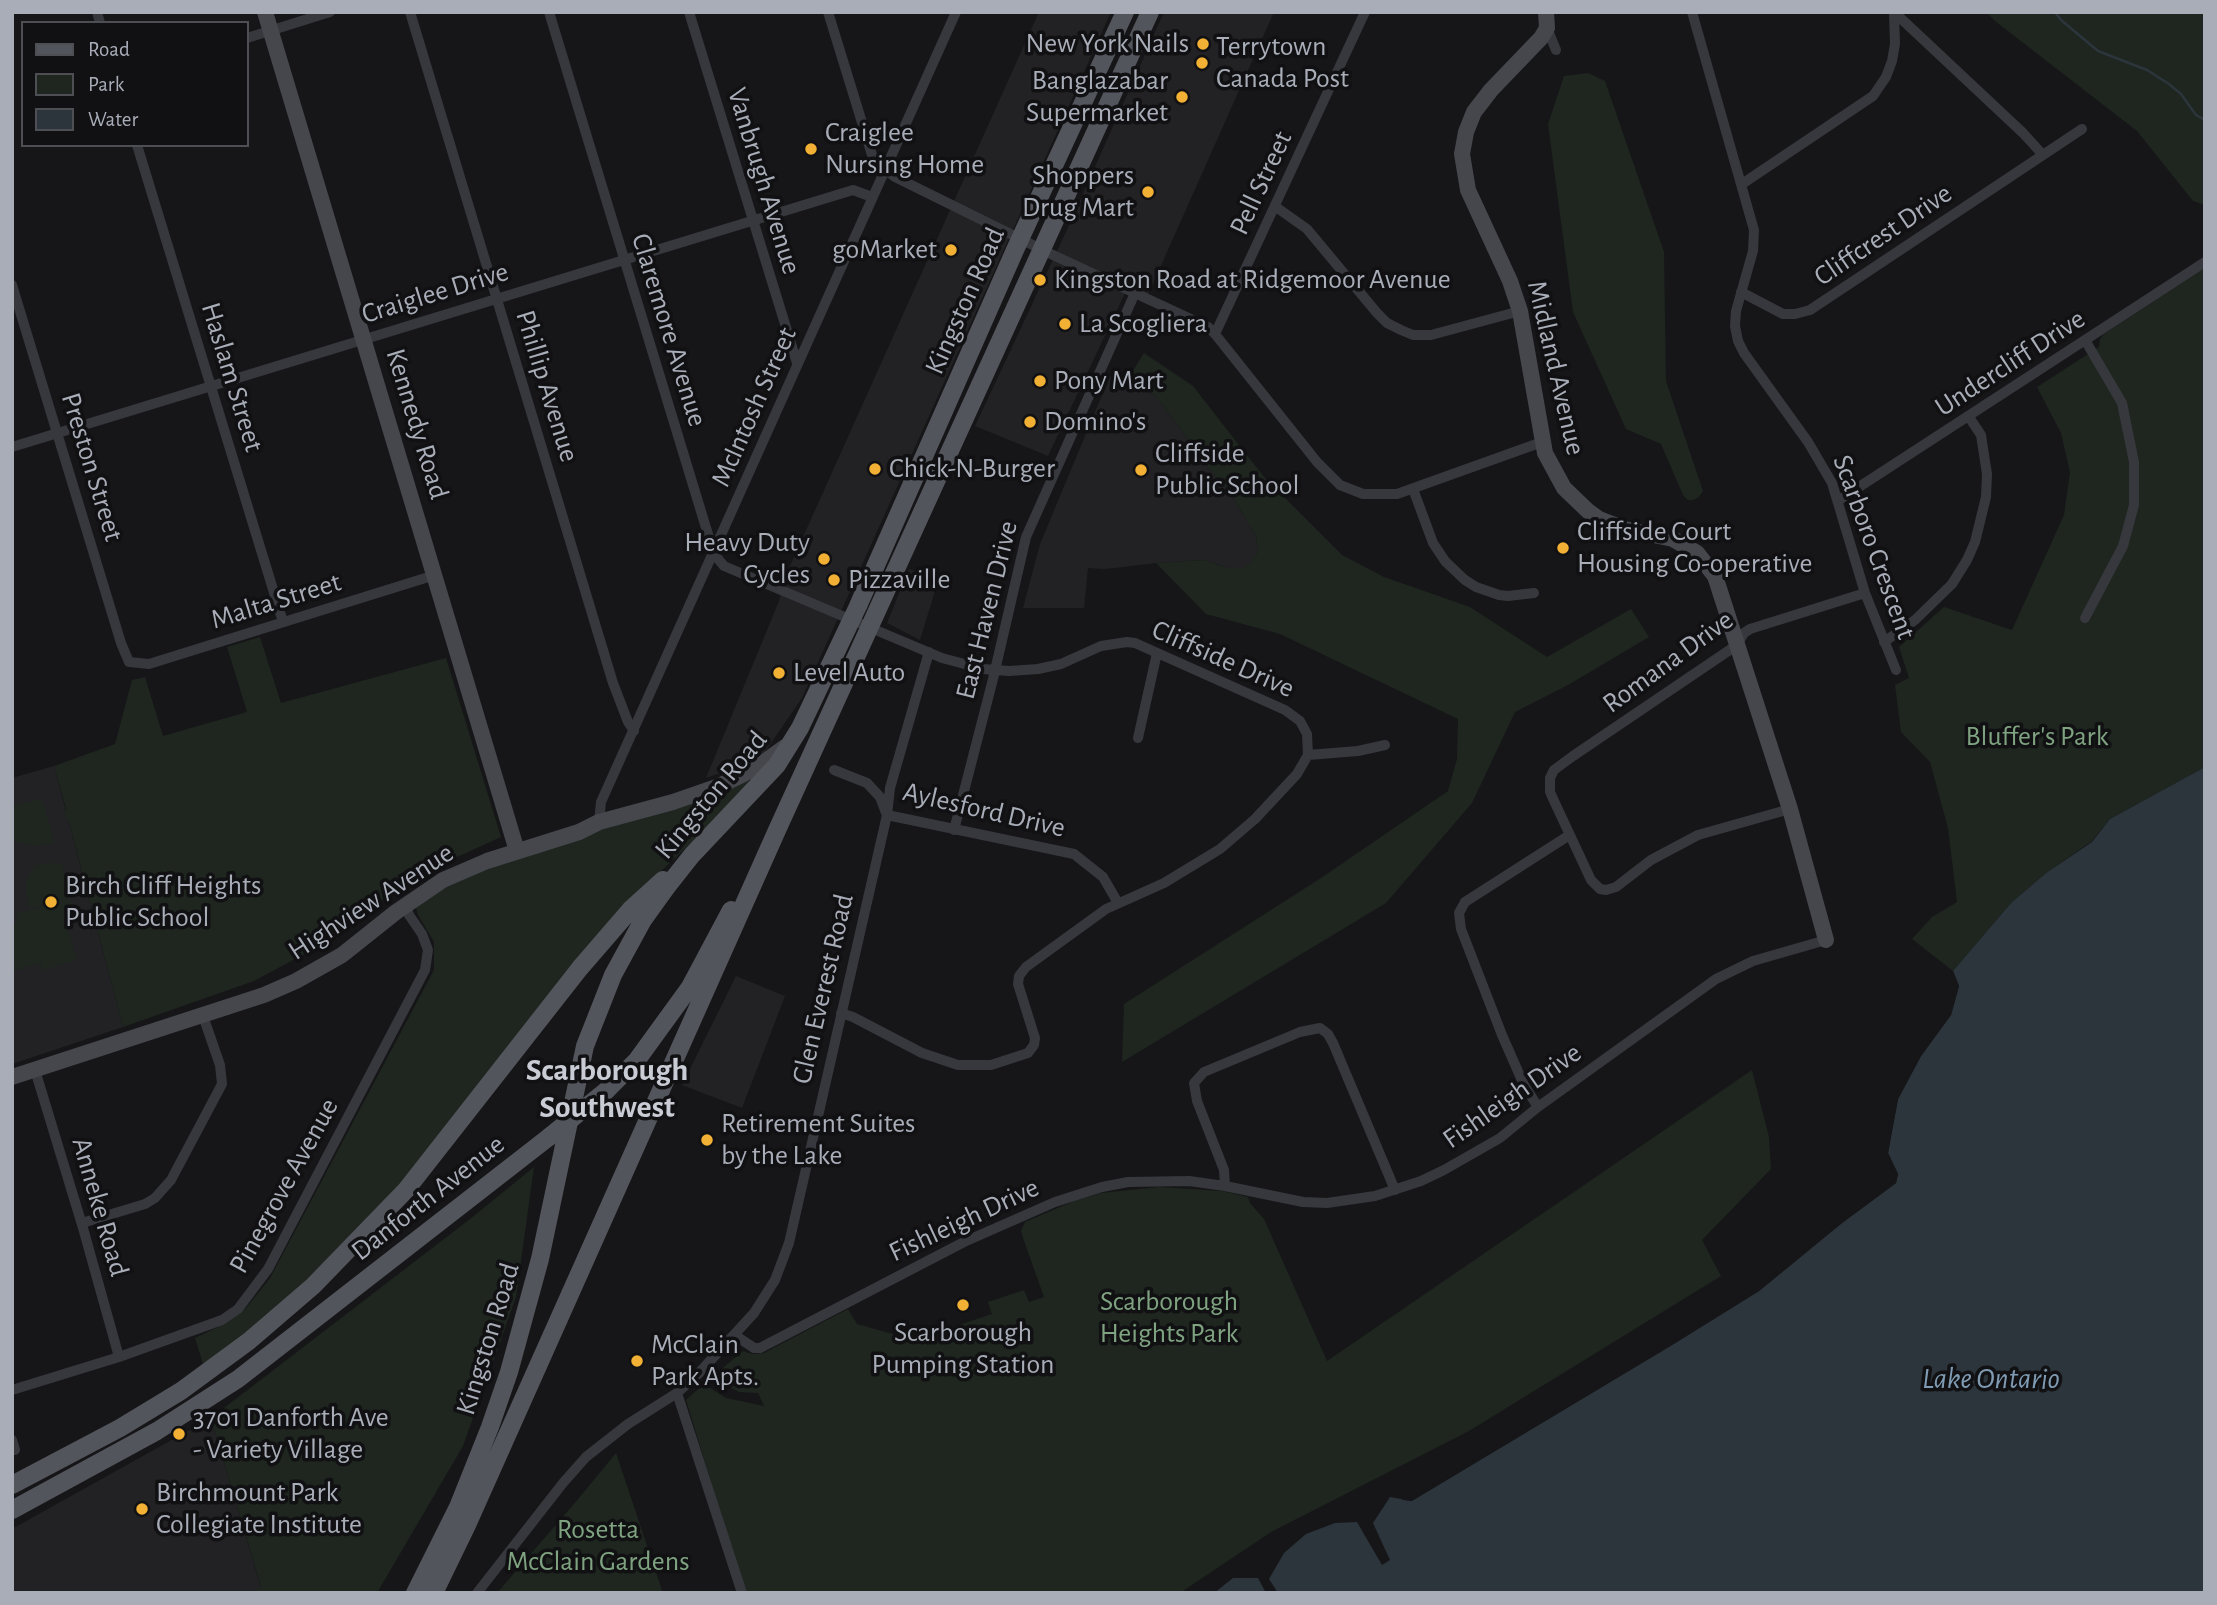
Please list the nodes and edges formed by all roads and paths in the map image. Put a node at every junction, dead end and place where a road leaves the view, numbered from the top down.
1 (265, 12) edge
2 (330, 12) edge
3 (410, 12) edge
4 (549, 12) edge
5 (689, 12) edge
6 (828, 12) edge
7 (956, 12) edge
8 (1125, 12) edge
9 (1150, 12) edge
10 (1365, 12) edge
11 (1692, 12) edge
12 (1894, 12) edge
13 (1546, 20) edge
14 (270, 30) junction
15 (248, 38) edge
16 (1556, 50) dead end
17 (2082, 129) dead end
18 (139, 147) edge
19 (2043, 155) junction
20 (884, 169) junction
21 (1742, 184) junction
22 (872, 197) junction
23 (1276, 207) junction
24 (752, 219) junction
25 (1021, 238) junction
26 (1041, 248) junction
27 (624, 260) junction
28 (2205, 262) edge
29 (12, 285) edge
30 (1741, 292) junction
31 (1135, 293) junction
32 (496, 298) junction
33 (1520, 311) junction
34 (1215, 334) junction
35 (364, 338) junction
36 (2085, 340) junction
37 (797, 363) junction
38 (211, 385) junction
39 (1969, 417) junction
40 (58, 432) junction
41 (1542, 442) junction
42 (12, 447) edge
43 (1413, 489) junction
44 (1839, 500) junction
45 (714, 554) junction
46 (435, 575) junction
47 (1534, 593) dead end
48 (1866, 593) junction
49 (2085, 618) dead end
50 (852, 620) junction
51 (283, 622) junction
52 (872, 626) junction
53 (1884, 642) junction
54 (1737, 645) junction
55 (929, 652) junction
56 (1157, 653) junction
57 (129, 662) joint
58 (995, 670) junction
59 (1896, 670) dead end
60 (634, 731) junction
61 (1138, 738) dead end
62 (790, 743) junction
63 (1385, 745) dead end
64 (1308, 755) junction
65 (834, 770) dead end
66 (1790, 809) junction
67 (887, 815) junction
68 (599, 822) junction
69 (778, 828) junction
70 (954, 830) junction
71 (1568, 836) junction
72 (517, 851) junction
73 (692, 855) junction
74 (1118, 903) junction
75 (406, 905) junction
76 (1826, 940) joint
77 (841, 1013) junction
78 (203, 1016) junction
79 (35, 1070) junction
80 (12, 1077) edge
81 (1538, 1107) junction
82 (1225, 1186) junction
83 (1395, 1190) junction
84 (82, 1223) junction
85 (736, 1336) junction
86 (119, 1357) junction
87 (12, 1390) edge
88 (677, 1393) junction
89 (12, 1485) edge
90 (12, 1510) edge
91 (438, 1590) edge
92 (415, 1593) edge
93 (477, 1593) edge
94 (741, 1593) edge

1 - 14 street, Kennedy Road
2 - 14 street
3 - 32 street, Phillip Avenue
4 - 27 street, Claremore Avenue
5 - 24 street, Vanbrugh Avenue
6 - 20 street
7 - 20 street, McIntosh Street
8 - 25 main road, Kingston Road
9 - 26 main road, Kingston Road
10 - 23 street, Pell Street
11 - 21 street, Scarboro Crescent
12 - 19 street
12 - 21 street
13 - 16 street, Midland Avenue
13 - 33 street, Midland Avenue
14 - 15 street
14 - 35 street, Kennedy Road
17 - 19 street, Cliffcrest Drive
18 - 38 street, Haslam Street
19 - 30 street, Cliffcrest Drive
20 - 22 street, McIntosh Street
20 - 25 street
21 - 30 street, Scarboro Crescent
22 - 24 street, Craiglee Drive
22 - 37 street, McIntosh Street
23 - 33 street
23 - 34 street, Pell Street
24 - 27 street, Craiglee Drive
24 - 37 street, Vanbrugh Avenue
25 - 26 street
25 - 50 main road, Kingston Road
26 - 31 street
26 - 52 main road, Kingston Road
27 - 32 street, Craiglee Drive
27 - 45 street, Claremore Avenue
28 - 36 street, Undercliff Drive
29 - 40 street, Preston Street
30 - 44 street, Scarboro Crescent
31 - 34 street
31 - 58 street, East Haven Drive
32 - 35 street, Craiglee Drive
32 - 60 street, Phillip Avenue
33 - 41 street, Midland Avenue
34 - 43 street
35 - 38 street, Craiglee Drive
35 - 46 street, Kennedy Road
36 - 39 street, Undercliff Drive
36 - 49 street
37 - 45 street, McIntosh Street
38 - 40 street, Craiglee Drive
38 - 51 street, Haslam Street
39 - 44 street, Undercliff Drive
39 - 53 street
40 - 42 street, Craiglee Drive
40 - 57 street, Preston Street
41 - 43 street
41 - 54 street, Midland Avenue
43 - 47 street
44 - 48 street, Scarboro Crescent
45 - 50 street
45 - 60 street, McIntosh Street
46 - 51 street, Malta Street
46 - 72 street, Kennedy Road
48 - 53 street, Scarboro Crescent
48 - 54 street, Romana Drive
50 - 52 street, Cliffside Drive
50 - 62 main road, Kingston Road
51 - 57 street, Malta Street
52 - 55 street, Cliffside Drive
52 - 69 main road, Kingston Road
53 - 59 street, Scarboro Crescent
54 - 66 street, Midland Avenue
54 - 71 street, Romana Drive
55 - 58 street, Cliffside Drive
55 - 67 street, Glen Everest Road
56 - 58 street, Cliffside Drive
56 - 61 street
56 - 64 street, Cliffside Drive
58 - 70 street, East Haven Drive
60 - 68 street, McIntosh Street
62 - 68 street, Highview Avenue
62 - 73 main road, Kingston Road
63 - 64 street
64 - 74 street
65 - 67 street, Aylesford Drive
66 - 71 street
66 - 76 street, Midland Avenue
67 - 70 street, Aylesford Drive
67 - 77 street, Glen Everest Road
68 - 72 street, Highview Avenue
69 - 90 main road, Danforth Avenue, bridge
69 - 91 main road, Kingston Road
70 - 74 street, Aylesford Drive
71 - 81 street
72 - 75 street, Highview Avenue
73 - 89 main road, Danforth Avenue
73 - 92 main road, Kingston Road
74 - 77 street
75 - 78 street, Highview Avenue
75 - 86 street, Pinegrove Avenue
76 - 81 street, Fishleigh Drive
77 - 85 street, Glen Everest Road
78 - 79 street, Highview Avenue
78 - 84 street
79 - 80 street, Highview Avenue
79 - 84 street, Anneke Road
81 - 83 street, Fishleigh Drive
82 - 83 street, Fishleigh Drive
82 - 83 street
82 - 85 street, Fishleigh Drive
84 - 86 street, Anneke Road
85 - 88 street, Glen Everest Road
86 - 87 street, Pinegrove Avenue
88 - 93 street, Glen Everest Road
88 - 94 street

